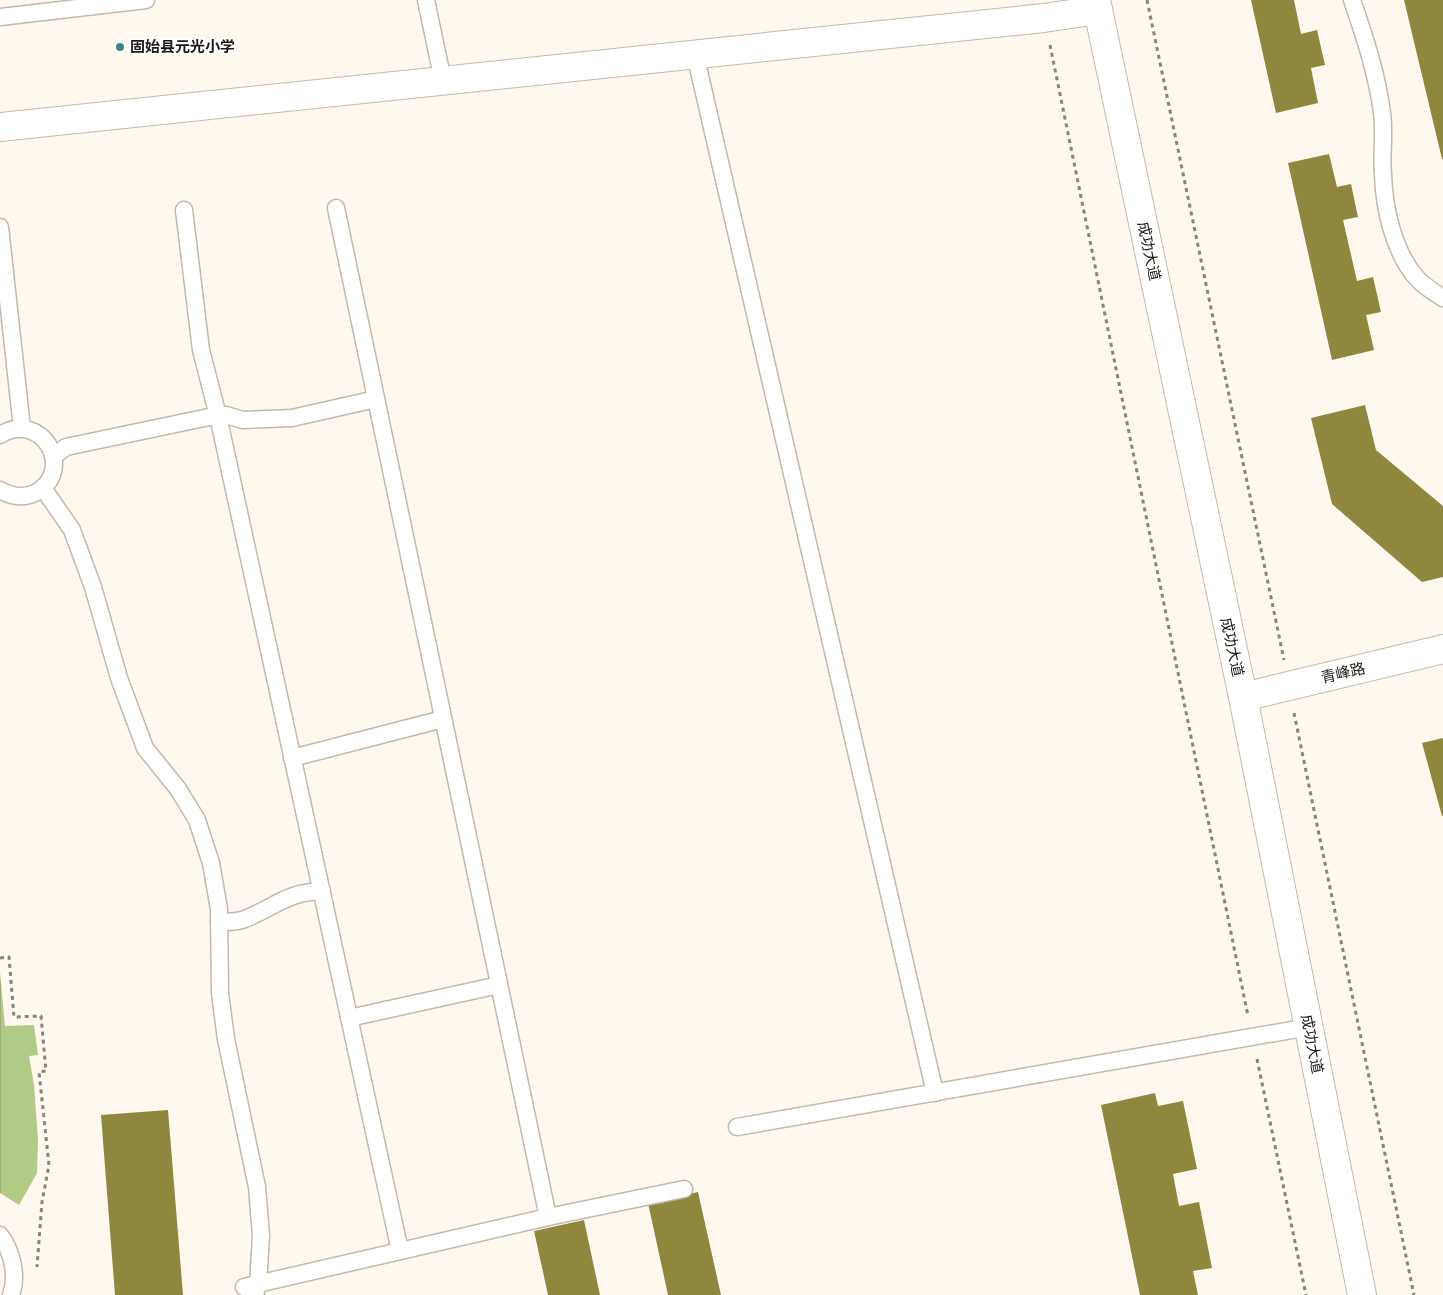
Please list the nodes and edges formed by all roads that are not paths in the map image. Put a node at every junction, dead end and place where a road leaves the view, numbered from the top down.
1 (146, 0) edge
2 (426, 0) edge
3 (1352, 0) edge
4 (1097, 5) edge
5 (0, 17) edge
6 (695, 54) junction
7 (443, 81) junction
8 (0, 127) edge
9 (336, 208) dead end
10 (184, 210) dead end
11 (0, 227) edge
12 (1443, 298) edge
13 (376, 399) junction
14 (218, 416) junction
15 (22, 428) junction
16 (0, 434) edge
17 (54, 456) junction
18 (43, 488) junction
19 (0, 490) edge
20 (1443, 649) edge
21 (1243, 697) junction
22 (443, 719) junction
23 (292, 758) junction
24 (322, 891) junction
25 (219, 922) junction
26 (499, 985) junction
27 (349, 1018) junction
28 (1309, 1027) junction
29 (935, 1093) junction
30 (737, 1127) dead end
31 (684, 1189) dead end
32 (548, 1217) junction
33 (0, 1235) edge
34 (400, 1251) junction
35 (253, 1288) edge
36 (11, 1295) edge
37 (1362, 1295) edge

1 - 5 lane
2 - 7 lane
3 - 12 lane
4 - 6 street
4 - 21 street, 成功大道
6 - 7 street
6 - 29 lane
7 - 8 street
9 - 13 lane
10 - 14 lane
11 - 15 lane
13 - 14 lane
13 - 22 lane
14 - 17 lane
14 - 23 lane
15 - 16 lane
15 - 17 lane
17 - 18 lane
18 - 19 lane
18 - 25 lane
20 - 21 street, 青峰路
21 - 28 street, 成功大道
22 - 23 lane
22 - 26 lane
23 - 24 lane
24 - 25 lane
24 - 27 lane
25 - 35 lane
26 - 27 lane
26 - 32 lane
27 - 34 lane
28 - 29 lane
28 - 37 street, 成功大道
29 - 30 lane
31 - 32 lane
32 - 34 lane
33 - 36 lane
34 - 35 lane

